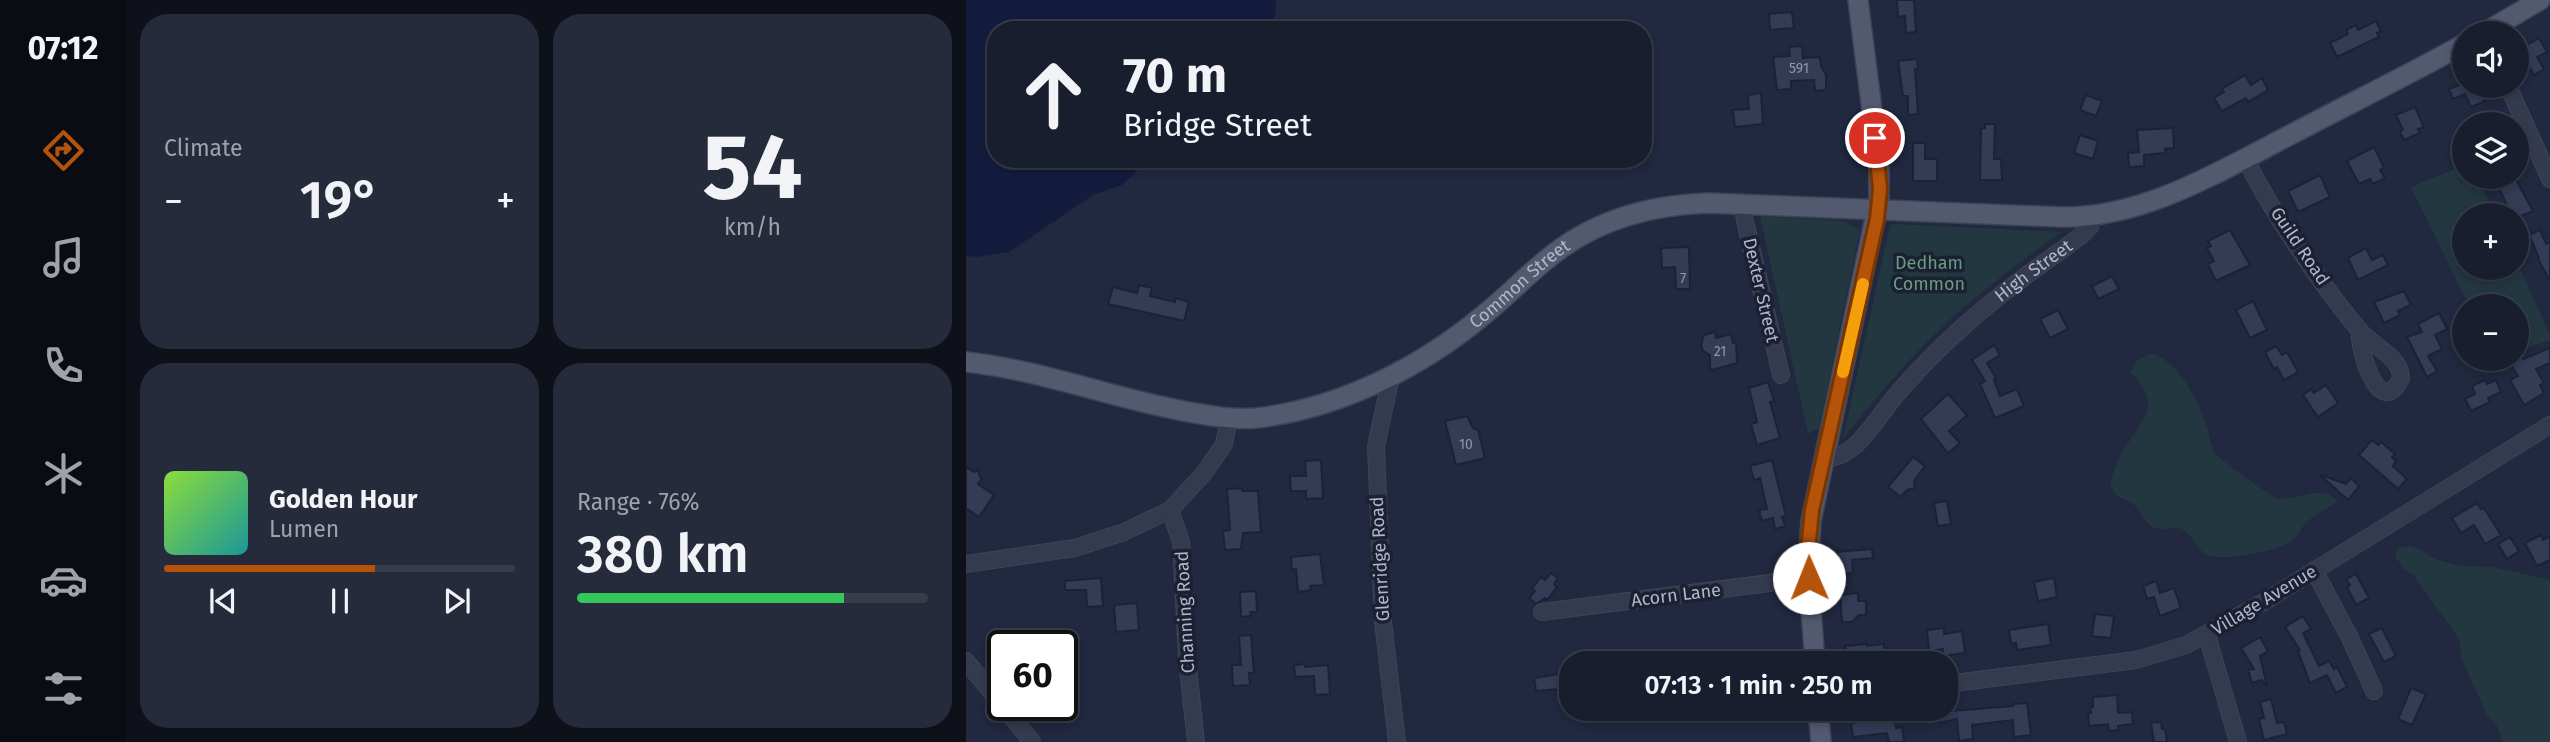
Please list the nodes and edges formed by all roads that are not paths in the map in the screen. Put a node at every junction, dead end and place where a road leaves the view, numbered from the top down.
1 (1858, 0) edge
2 (2540, 0) edge
3 (2504, 21) edge
4 (2452, 50) edge
5 (2513, 98) edge
6 (2245, 158) junction
7 (2550, 179) edge
8 (1743, 204) junction
9 (1878, 210) junction
10 (2092, 216) junction
11 (2360, 331) dead end
12 (966, 362) edge
13 (1780, 375) dead end
14 (1391, 377) junction
15 (1229, 419) junction
16 (2550, 425) edge
17 (1824, 457) junction
18 (1170, 510) junction
19 (966, 564) edge
20 (2314, 570) junction
21 (1809, 578) junction
22 (1542, 611) dead end
23 (2207, 635) junction
24 (1814, 651) edge
25 (966, 661) edge
26 (1958, 682) edge
27 (2375, 691) dead end
28 (1819, 721) edge
29 (1032, 742) edge
30 (1196, 742) edge
31 (1397, 742) edge
32 (1821, 742) edge
33 (2238, 742) edge

1 - 9 main road
2 - 3 main road
4 - 6 main road
5 - 7 street
6 - 10 main road
6 - 11 street, Guild Road
8 - 9 main road, Common Street
8 - 13 street, Dexter Street
8 - 14 main road, Common Street
9 - 10 main road, Common Street
9 - 17 main road
10 - 17 street, High Street
12 - 15 main road, Common Street
14 - 15 main road, Common Street
14 - 31 street, Glenridge Road
15 - 18 street
16 - 20 street, Village Avenue
17 - 21 main road
18 - 19 street
18 - 30 street, Channing Road
20 - 23 street, Village Avenue
20 - 27 street
21 - 22 street, Acorn Lane
21 - 24 main road
23 - 26 street, Village Avenue
23 - 33 street
25 - 29 street
28 - 32 main road

